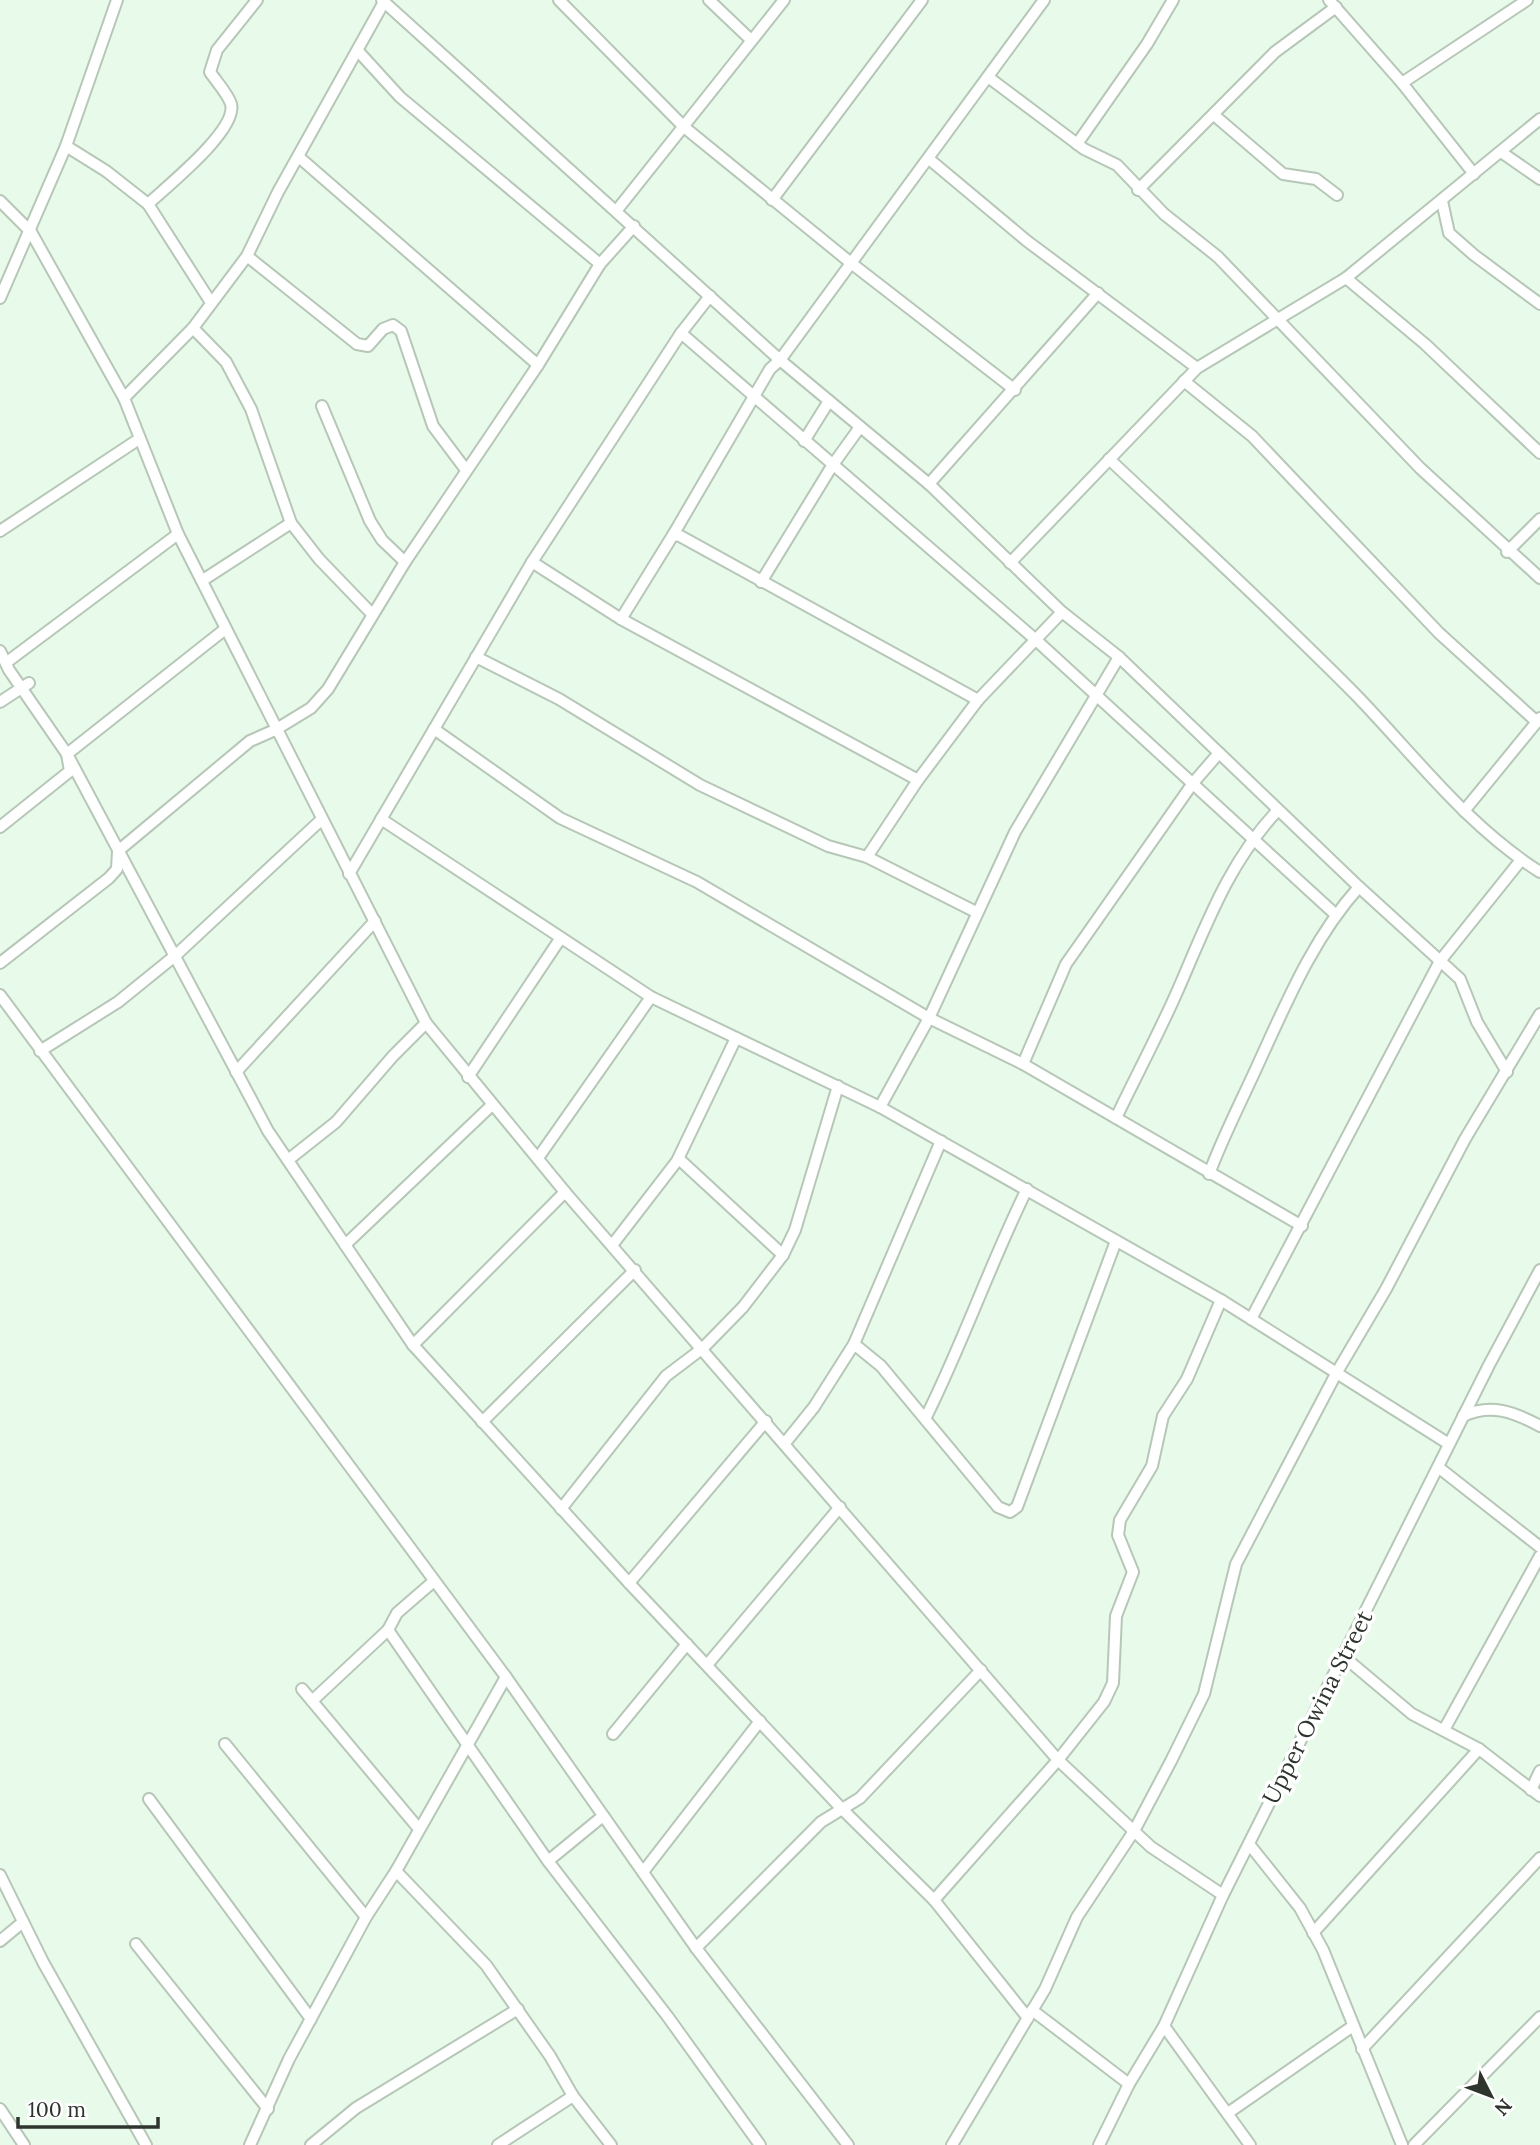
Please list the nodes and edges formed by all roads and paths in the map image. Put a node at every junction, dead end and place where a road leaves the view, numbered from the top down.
1 (117, 0) edge
2 (257, 0) edge
3 (559, 0) edge
4 (709, 0) edge
5 (784, 0) edge
6 (922, 0) edge
7 (1044, 0) edge
8 (1173, 0) edge
9 (1527, 0) edge
10 (383, 1) edge
11 (1333, 4) edge
12 (750, 39) junction
13 (358, 51) junction
14 (988, 77) junction
15 (1402, 83) junction
16 (1214, 115) junction
17 (1540, 119) edge
18 (684, 127) junction
19 (1077, 144) junction
20 (66, 146) junction
21 (1502, 152) junction
22 (300, 158) junction
23 (929, 159) junction
24 (1474, 174) junction
25 (1540, 179) edge
26 (1138, 190) junction
27 (1336, 195) dead end
28 (772, 200) junction
29 (0, 201) edge
30 (1442, 201) junction
31 (148, 204) junction
32 (617, 210) junction
33 (634, 226) junction
34 (31, 232) junction
35 (247, 256) junction
36 (851, 263) junction
37 (600, 264) junction
38 (1346, 278) junction
39 (1098, 293) junction
40 (709, 296) junction
41 (0, 298) edge
42 (210, 301) junction
43 (1540, 304) edge
44 (1277, 319) junction
45 (193, 328) junction
46 (681, 333) junction
47 (780, 360) junction
48 (538, 365) junction
49 (1197, 368) junction
50 (1184, 381) junction
51 (1015, 390) junction
52 (755, 396) junction
53 (124, 398) junction
54 (829, 401) junction
55 (322, 406) dead end
56 (860, 427) junction
57 (139, 439) junction
58 (804, 441) junction
59 (1540, 453) edge
60 (1109, 459) junction
61 (832, 466) junction
62 (466, 470) junction
63 (929, 484) junction
64 (1540, 519) edge
65 (291, 523) junction
66 (0, 531) edge
67 (178, 534) junction
68 (673, 535) junction
69 (1507, 552) junction
70 (405, 562) junction
71 (532, 562) junction
72 (1010, 563) junction
73 (1540, 578) edge
74 (203, 580) junction
75 (761, 582) junction
76 (1062, 612) junction
77 (372, 614) junction
78 (621, 619) junction
79 (225, 630) junction
80 (1036, 640) junction
81 (0, 651) edge
82 (476, 657) junction
83 (1119, 657) junction
84 (7, 662) junction
85 (29, 683) dead end
86 (1095, 695) junction
87 (978, 700) junction
88 (0, 702) edge
89 (1539, 720) edge
90 (434, 729) junction
91 (275, 730) junction
92 (1219, 752) junction
93 (67, 754) junction
94 (918, 780) junction
95 (1193, 783) junction
96 (1278, 810) junction
97 (1464, 811) junction
98 (381, 819) junction
99 (321, 820) junction
100 (0, 828) edge
101 (1252, 837) junction
102 (118, 851) junction
103 (867, 857) junction
104 (1521, 860) junction
105 (1540, 872) edge
106 (349, 874) junction
107 (1359, 887) junction
108 (976, 912) junction
109 (1335, 914) junction
110 (375, 921) junction
111 (560, 939) junction
112 (176, 956) junction
113 (1440, 961) junction
114 (0, 964) edge
115 (0, 995) edge
116 (650, 997) junction
117 (5, 1010) edge
118 (1540, 1014) edge
119 (929, 1018) junction
120 (426, 1023) junction
121 (736, 1038) junction
122 (40, 1051) junction
123 (1023, 1064) junction
124 (236, 1072) junction
125 (1507, 1072) junction
126 (468, 1077) junction
127 (838, 1086) junction
128 (492, 1105) junction
129 (880, 1107) junction
130 (1116, 1118) junction
131 (941, 1141) junction
132 (538, 1158) junction
133 (679, 1159) junction
134 (288, 1160) junction
135 (1209, 1174) junction
136 (1027, 1189) junction
137 (565, 1192) junction
138 (1302, 1226) junction
139 (1116, 1241) junction
140 (613, 1244) junction
141 (345, 1245) junction
142 (783, 1255) junction
143 (635, 1270) junction
144 (1540, 1270) edge
145 (1221, 1300) junction
146 (1251, 1319) junction
147 (854, 1344) junction
148 (413, 1345) junction
149 (703, 1348) junction
150 (1337, 1372) junction
151 (1463, 1416) junction
152 (926, 1417) junction
153 (766, 1420) junction
154 (482, 1422) junction
155 (1540, 1426) edge
156 (785, 1443) junction
157 (1449, 1444) junction
158 (1437, 1467) junction
159 (840, 1507) junction
160 (561, 1509) junction
161 (1540, 1547) edge
162 (1540, 1556) edge
163 (434, 1581) junction
164 (629, 1583) junction
165 (388, 1630) junction
166 (687, 1644) junction
167 (1343, 1656) junction
168 (707, 1665) junction
169 (981, 1670) junction
170 (506, 1677) junction
171 (302, 1689) dead end
172 (312, 1701) junction
173 (760, 1721) junction
174 (1445, 1728) junction
175 (613, 1734) dead end
176 (468, 1743) junction
177 (225, 1744) dead end
178 (1479, 1749) junction
179 (1058, 1760) junction
180 (1540, 1771) edge
181 (1535, 1793) edge
182 (149, 1799) dead end
183 (841, 1808) junction
184 (603, 1816) junction
185 (419, 1829) junction
186 (1134, 1831) junction
187 (1249, 1843) junction
188 (1540, 1858) edge
189 (548, 1861) junction
190 (396, 1871) junction
191 (643, 1872) junction
192 (0, 1875) edge
193 (1223, 1895) junction
194 (933, 1900) junction
195 (366, 1917) junction
196 (23, 1922) junction
197 (1313, 1933) junction
198 (0, 1941) edge
199 (136, 1944) dead end
200 (696, 1948) junction
201 (517, 2009) junction
202 (1030, 2014) junction
203 (1540, 2017) edge
204 (311, 2019) junction
205 (1164, 2026) junction
206 (1353, 2026) junction
207 (1362, 2049) junction
208 (1129, 2084) junction
209 (573, 2096) junction
210 (0, 2109) edge
211 (268, 2109) junction
212 (1227, 2113) junction
213 (24, 2145) edge
214 (146, 2145) edge
215 (250, 2145) edge
216 (311, 2145) edge
217 (498, 2145) edge
218 (611, 2145) edge
219 (760, 2145) edge
220 (848, 2145) edge
221 (952, 2145) edge
222 (1099, 2145) edge
223 (1250, 2145) edge
224 (1402, 2145) edge
225 (1414, 2145) edge

1 - 20 street
2 - 31 street
3 - 18 street
4 - 12 street
5 - 12 street
6 - 28 street
7 - 14 street
8 - 19 street
9 - 15 street
10 - 13 street
10 - 32 street
11 - 15 street
11 - 16 street
12 - 18 street
13 - 22 street
13 - 37 street
14 - 19 street
14 - 23 street
15 - 24 street
16 - 26 street
16 - 27 street
17 - 21 street
18 - 28 street
18 - 32 street
19 - 26 street
20 - 31 street
20 - 34 street
21 - 24 street
21 - 25 street
22 - 35 street
22 - 48 street
23 - 36 street
23 - 39 street
24 - 30 street
26 - 44 street
28 - 36 street
29 - 34 street
30 - 38 street
30 - 43 street
31 - 42 street
32 - 33 street
33 - 37 street
33 - 40 street
34 - 41 street
34 - 53 street
35 - 42 street
35 - 62 street
36 - 47 street
36 - 51 street
37 - 48 street
38 - 44 street
38 - 59 street
39 - 49 street
39 - 51 street
40 - 46 street
40 - 47 street
42 - 45 street
44 - 49 street
44 - 69 street
45 - 53 street
45 - 65 street
46 - 52 street
46 - 71 street
47 - 52 street
47 - 54 street
48 - 62 street
49 - 50 street
50 - 60 street
50 - 89 street
51 - 63 street
52 - 58 street
52 - 68 street
53 - 57 street
54 - 56 street
54 - 58 street
55 - 70 street
56 - 61 street
56 - 63 street
57 - 66 street
57 - 67 street
58 - 61 street
60 - 72 street
60 - 97 street
61 - 75 street
61 - 80 street
62 - 70 street
63 - 72 street
64 - 69 street
65 - 74 street
65 - 77 street
67 - 74 street
67 - 84 street
68 - 75 street
68 - 78 street
69 - 73 street
70 - 77 street
71 - 78 street
71 - 82 street
72 - 76 street
74 - 79 street
75 - 87 street
76 - 80 street
76 - 83 street
77 - 91 street
78 - 94 street
79 - 91 street
79 - 93 street
80 - 86 street
80 - 87 street
81 - 84 street
82 - 90 street
82 - 103 street
83 - 86 street
83 - 92 street
84 - 93 street
85 - 88 street
86 - 95 street
86 - 108 street
87 - 94 street
89 - 97 street
90 - 98 street
90 - 119 street
91 - 99 street
91 - 102 street
92 - 95 street
92 - 96 street
93 - 100 street
93 - 102 street
94 - 103 street
95 - 101 street
95 - 123 street
96 - 101 street
96 - 107 street
97 - 104 street
98 - 106 street
98 - 111 street
99 - 106 street
99 - 112 street
101 - 109 street
101 - 130 street
102 - 112 street
102 - 114 street
103 - 108 street
104 - 105 street
104 - 113 street
106 - 110 street
107 - 109 street
107 - 113 street
108 - 119 street
109 - 135 street
110 - 120 street
110 - 124 street
111 - 116 street
111 - 126 street
112 - 122 street
112 - 124 street
113 - 125 street
113 - 138 street
115 - 117 street
116 - 121 street
116 - 132 street
117 - 122 street
118 - 125 street
119 - 123 street
119 - 129 street
120 - 126 street
120 - 134 street
121 - 127 street
121 - 133 street
122 - 163 street
123 - 130 street
124 - 134 street
125 - 150 street
126 - 128 street
127 - 129 street
127 - 142 street
128 - 132 street
128 - 141 street
129 - 131 street
130 - 135 street
131 - 136 street
131 - 147 street
132 - 137 street
133 - 140 street
133 - 142 street
134 - 141 street
135 - 138 street
136 - 139 street
136 - 152 street
137 - 140 street
137 - 148 street
138 - 146 street
139 - 145 street
139 - 152 street
140 - 143 street
141 - 148 street
142 - 149 street
143 - 149 street
143 - 154 street
144 - 151 street, Upper Owina Street
145 - 146 street
145 - 179 street
146 - 150 street
147 - 152 street
147 - 156 street
148 - 154 street
149 - 153 street
149 - 160 street
150 - 157 street
150 - 186 street
151 - 155 street
151 - 157 street, Upper Owina Street
153 - 156 street
153 - 164 street
154 - 160 street
156 - 159 street
157 - 158 street, Upper Owina Street
158 - 161 street
158 - 167 street, Upper Owina Street
159 - 168 street
159 - 169 street
160 - 164 street
162 - 174 street
163 - 165 street
163 - 170 street
164 - 166 street
165 - 172 street
165 - 176 street
166 - 168 street
166 - 175 street
167 - 174 street
167 - 187 street, Upper Owina Street
168 - 173 street
169 - 179 street
169 - 183 street
170 - 176 street
170 - 184 street
171 - 172 street
172 - 185 street
173 - 183 street
173 - 191 street
174 - 178 street
176 - 185 street
176 - 189 street
177 - 195 street
178 - 181 street
178 - 197 street
179 - 186 street
179 - 194 street
180 - 181 street
182 - 204 street
183 - 194 street
183 - 200 street
184 - 189 street
184 - 191 street
185 - 190 street
186 - 193 street
186 - 202 street
187 - 193 street, Upper Owina Street
187 - 197 street
188 - 207 street
189 - 219 street
190 - 195 street
190 - 201 street
191 - 200 street
192 - 196 street
193 - 205 street, Upper Owina Street
194 - 202 street
195 - 204 street
196 - 198 street
196 - 214 street
197 - 206 street
199 - 211 street
200 - 220 street
201 - 209 street
201 - 216 street
202 - 208 street
202 - 221 street
203 - 225 street
204 - 211 street
205 - 208 street, Upper Owina Street
205 - 212 street
206 - 207 street
206 - 212 street
207 - 224 street
208 - 222 street, Upper Owina Street
209 - 217 street
209 - 218 street
210 - 213 street
211 - 215 street
212 - 223 street

